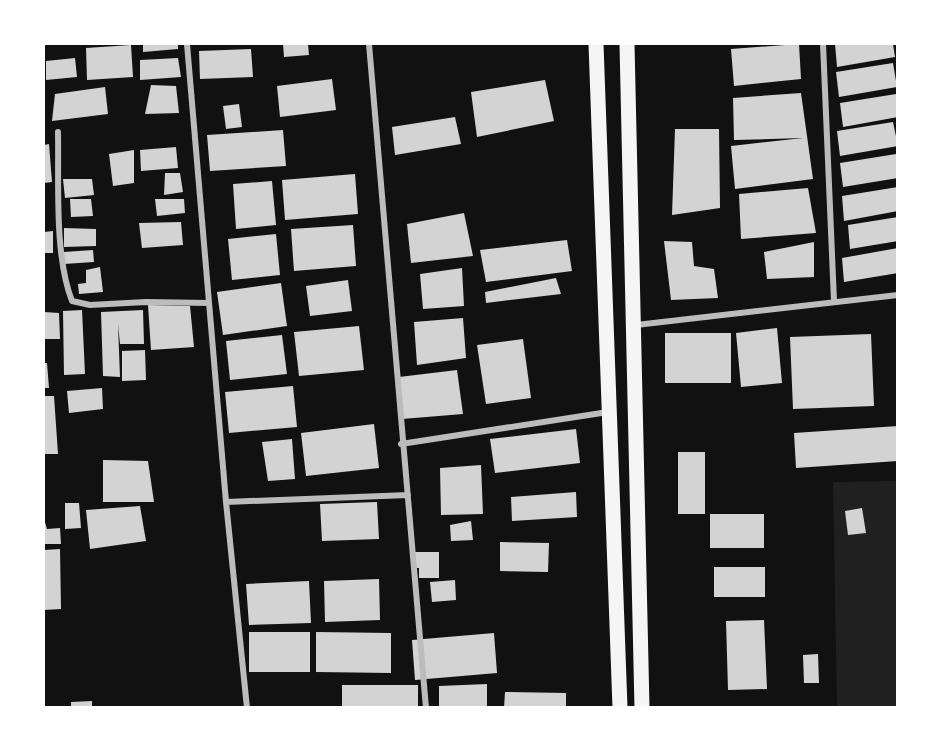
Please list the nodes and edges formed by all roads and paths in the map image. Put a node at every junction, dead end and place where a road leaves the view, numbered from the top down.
1 (187, 44) edge
2 (369, 44) edge
3 (596, 44) edge
4 (627, 44) edge
5 (823, 44) edge
6 (58, 132) dead end
7 (897, 295) edge
8 (834, 301) junction
9 (209, 303) junction
10 (636, 325) junction
11 (609, 412) junction
12 (401, 444) junction
13 (408, 495) junction
14 (226, 502) junction
15 (247, 708) edge
16 (426, 708) edge
17 (620, 708) edge
18 (642, 708) edge

1 - 9 street
2 - 12 street
3 - 11 main road
4 - 10 main road
5 - 8 street
6 - 9 street
7 - 8 street
8 - 10 street
9 - 14 street
10 - 18 main road
11 - 12 street
11 - 17 main road
12 - 13 street
13 - 14 street
13 - 16 street
14 - 15 street

